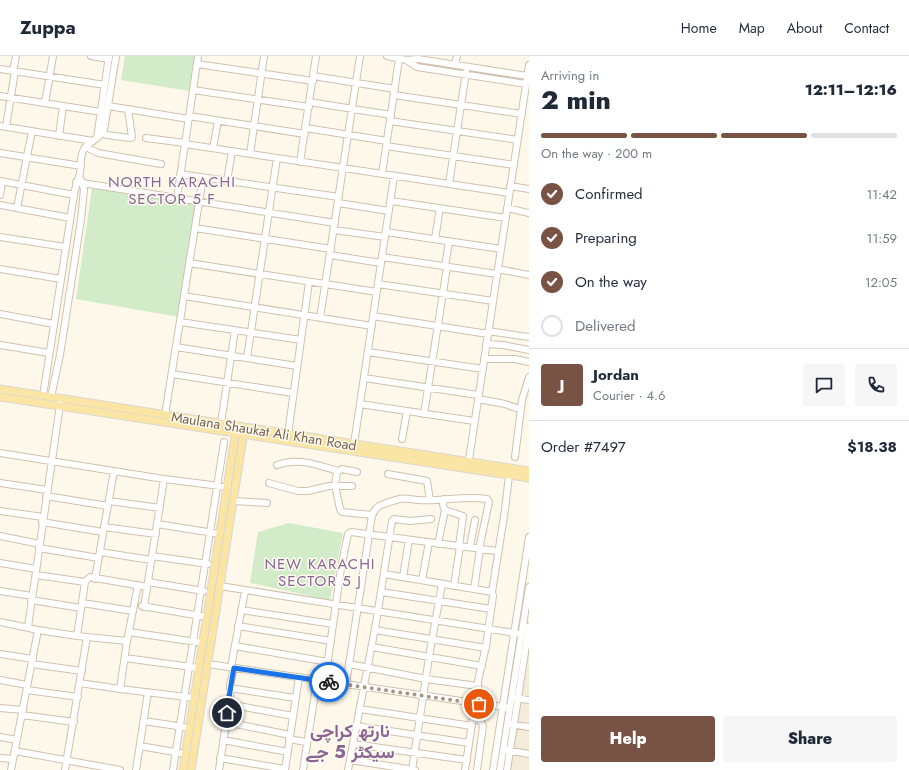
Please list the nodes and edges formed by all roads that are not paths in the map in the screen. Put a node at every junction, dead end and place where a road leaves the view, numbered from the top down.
1 (16, 56) edge
2 (53, 56) edge
3 (91, 56) edge
4 (116, 56) edge
5 (198, 56) edge
6 (264, 56) edge
7 (316, 56) edge
8 (360, 56) edge
9 (457, 56) edge
10 (109, 57) edge
11 (393, 57) edge
12 (406, 60) junction
13 (197, 64) junction
14 (455, 64) junction
15 (529, 65) edge
16 (467, 67) junction
17 (0, 69) edge
18 (14, 71) junction
19 (262, 74) junction
20 (466, 75) junction
21 (50, 76) junction
22 (527, 76) junction
23 (313, 79) junction
24 (356, 83) junction
25 (105, 85) junction
26 (527, 89) edge
27 (193, 90) junction
28 (394, 92) junction
29 (0, 96) edge
30 (11, 98) junction
31 (258, 99) junction
32 (45, 103) junction
33 (309, 105) junction
34 (461, 105) junction
35 (63, 106) junction
36 (108, 106) junction
37 (128, 109) junction
38 (352, 109) junction
39 (101, 112) junction
40 (522, 114) junction
41 (189, 117) junction
42 (391, 118) junction
43 (218, 121) junction
44 (3, 126) edge
45 (254, 126) junction
46 (32, 131) junction
47 (305, 131) junction
48 (457, 131) junction
49 (348, 135) junction
50 (59, 136) junction
51 (97, 137) junction
52 (146, 138) dead end
53 (518, 140) junction
54 (185, 143) junction
55 (387, 143) junction
56 (86, 147) junction
57 (213, 148) junction
58 (232, 151) junction
59 (0, 153) edge
60 (250, 154) junction
61 (454, 156) junction
62 (27, 157) junction
63 (277, 158) junction
64 (300, 162) junction
65 (161, 164) dead end
66 (514, 165) junction
67 (81, 166) junction
68 (343, 168) junction
69 (180, 174) junction
70 (382, 174) junction
71 (394, 176) junction
72 (203, 177) junction
73 (79, 181) junction
74 (227, 181) junction
75 (1, 182) edge
76 (449, 184) junction
77 (21, 186) junction
78 (510, 186) junction
79 (273, 188) junction
80 (529, 189) edge
81 (509, 193) junction
82 (0, 195) edge
83 (74, 195) junction
84 (176, 198) junction
85 (338, 200) junction
86 (391, 201) junction
87 (199, 202) junction
88 (0, 205) edge
89 (17, 208) junction
90 (440, 208) junction
91 (507, 208) junction
92 (389, 211) junction
93 (269, 213) junction
94 (529, 213) edge
95 (70, 218) junction
96 (506, 218) junction
97 (334, 226) junction
98 (195, 228) junction
99 (386, 234) junction
100 (0, 237) edge
101 (265, 239) junction
102 (435, 239) junction
103 (449, 241) junction
104 (65, 247) junction
105 (501, 249) junction
106 (330, 252) junction
107 (382, 260) junction
108 (189, 263) junction
109 (446, 267) junction
110 (0, 269) edge
111 (498, 272) junction
112 (260, 274) junction
113 (529, 275) edge
114 (61, 278) junction
115 (309, 282) junction
116 (325, 284) junction
117 (378, 284) junction
118 (59, 292) junction
119 (377, 292) junction
120 (69, 294) junction
121 (443, 294) junction
122 (184, 296) junction
123 (493, 301) junction
124 (254, 307) junction
125 (0, 314) edge
126 (305, 315) junction
127 (373, 316) junction
128 (320, 318) junction
129 (180, 322) junction
130 (54, 324) junction
131 (372, 326) junction
132 (438, 326) junction
133 (235, 330) junction
134 (250, 333) junction
135 (488, 333) junction
136 (529, 338) edge
137 (301, 340) junction
138 (486, 344) junction
139 (0, 345) edge
140 (176, 347) junction
141 (529, 350) edge
142 (368, 352) junction
143 (49, 353) junction
144 (231, 355) junction
145 (247, 358) junction
146 (484, 359) junction
147 (432, 361) junction
148 (529, 362) edge
149 (297, 366) junction
150 (482, 369) junction
151 (172, 374) junction
152 (529, 377) edge
153 (364, 378) junction
154 (227, 382) junction
155 (428, 388) junction
156 (0, 389) edge
157 (293, 393) junction
158 (43, 396) junction
159 (0, 397) edge
160 (51, 397) junction
161 (478, 397) junction
162 (61, 402) junction
163 (360, 404) junction
164 (521, 409) junction
165 (407, 411) junction
166 (424, 414) junction
167 (166, 415) junction
168 (474, 421) junction
169 (220, 423) junction
170 (241, 426) junction
171 (240, 434) junction
172 (288, 434) junction
173 (402, 440) dead end
174 (224, 442) dead end
175 (354, 444) junction
176 (0, 453) edge
177 (515, 457) dead end
178 (51, 461) junction
179 (277, 465) dead end
180 (468, 466) junction
181 (114, 471) junction
182 (338, 471) junction
183 (529, 471) edge
184 (357, 472) dead end
185 (388, 474) dead end
186 (509, 475) junction
187 (529, 478) edge
188 (164, 479) junction
189 (0, 483) edge
190 (269, 483) dead end
191 (218, 485) junction
192 (336, 486) junction
193 (352, 486) dead end
194 (228, 487) junction
195 (46, 493) junction
196 (444, 499) junction
197 (430, 500) junction
198 (233, 501) junction
199 (267, 502) dead end
200 (108, 504) junction
201 (160, 508) junction
202 (445, 510) junction
203 (0, 511) edge
204 (372, 515) junction
205 (431, 519) dead end
206 (43, 520) junction
207 (475, 520) dead end
208 (157, 524) junction
209 (104, 529) junction
210 (210, 532) junction
211 (156, 534) junction
212 (220, 534) junction
213 (369, 535) junction
214 (0, 536) edge
215 (389, 537) junction
216 (529, 537) edge
217 (410, 540) junction
218 (428, 542) junction
219 (438, 544) junction
220 (39, 546) junction
221 (459, 546) junction
222 (470, 548) junction
223 (479, 549) junction
224 (497, 551) junction
225 (99, 555) junction
226 (152, 558) junction
227 (0, 563) edge
228 (205, 564) junction
229 (215, 565) junction
230 (36, 572) junction
231 (384, 574) junction
232 (403, 577) junction
233 (95, 579) junction
234 (422, 580) junction
235 (85, 582) junction
236 (442, 584) junction
237 (138, 585) junction
238 (148, 585) junction
239 (220, 586) junction
240 (454, 586) junction
241 (529, 588) edge
242 (474, 589) junction
243 (201, 590) junction
244 (0, 591) edge
245 (245, 591) junction
246 (211, 592) junction
247 (381, 592) junction
248 (492, 592) junction
249 (31, 598) junction
250 (439, 601) junction
251 (336, 605) junction
252 (82, 606) junction
253 (144, 607) junction
254 (134, 608) junction
255 (358, 608) junction
256 (491, 609) junction
257 (241, 610) junction
258 (378, 612) junction
259 (197, 615) junction
260 (527, 615) edge
261 (207, 616) junction
262 (435, 620) junction
263 (0, 622) edge
264 (333, 624) junction
265 (238, 626) junction
266 (529, 626) edge
267 (28, 627) junction
268 (488, 629) junction
269 (38, 630) junction
270 (375, 630) junction
271 (129, 632) junction
272 (514, 633) junction
273 (521, 634) junction
274 (77, 636) junction
275 (87, 637) junction
276 (432, 639) junction
277 (127, 641) junction
278 (193, 641) junction
279 (331, 641) junction
280 (203, 643) junction
281 (525, 643) edge
282 (235, 646) junction
283 (372, 647) junction
284 (486, 648) junction
285 (0, 654) edge
286 (429, 657) junction
287 (125, 658) junction
288 (33, 661) junction
289 (328, 662) junction
290 (208, 664) junction
291 (349, 664) junction
292 (189, 666) junction
293 (482, 666) junction
294 (199, 668) junction
295 (232, 668) junction
296 (368, 668) junction
297 (82, 671) junction
298 (519, 672) junction
299 (529, 674) edge
300 (298, 677) junction
301 (426, 679) junction
302 (0, 680) edge
303 (317, 681) junction
304 (325, 681) junction
305 (80, 683) junction
306 (346, 684) junction
307 (478, 686) junction
308 (27, 687) junction
309 (364, 687) junction
310 (230, 688) junction
311 (120, 690) junction
312 (148, 692) junction
313 (423, 696) junction
314 (78, 697) junction
315 (184, 697) junction
316 (195, 698) junction
317 (295, 698) junction
318 (514, 698) junction
319 (529, 700) edge
320 (228, 704) junction
321 (477, 704) junction
322 (0, 708) edge
323 (502, 708) junction
324 (510, 708) junction
325 (360, 709) junction
326 (23, 713) junction
327 (293, 716) junction
328 (473, 717) junction
329 (420, 718) junction
330 (144, 721) junction
331 (74, 722) junction
332 (226, 722) junction
333 (511, 724) junction
334 (356, 726) junction
335 (472, 726) junction
336 (180, 727) junction
337 (529, 727) edge
338 (190, 728) junction
339 (417, 735) junction
340 (0, 737) edge
341 (290, 737) junction
342 (18, 740) junction
343 (223, 740) junction
344 (306, 742) junction
345 (470, 743) junction
346 (353, 744) junction
347 (140, 746) junction
348 (507, 750) junction
349 (16, 751) junction
350 (288, 752) junction
351 (415, 752) junction
352 (176, 753) junction
353 (186, 754) junction
354 (529, 754) edge
355 (0, 758) edge
356 (220, 758) junction
357 (13, 759) junction
358 (67, 760) junction
359 (350, 760) junction
360 (467, 760) junction
361 (11, 770) edge
362 (65, 770) edge
363 (120, 770) edge
364 (136, 770) edge
365 (173, 770) edge
366 (184, 770) edge
367 (191, 770) edge
368 (219, 770) edge
369 (285, 770) edge
370 (303, 770) edge
371 (348, 770) edge
372 (414, 770) edge
373 (465, 770) edge
374 (477, 770) edge
375 (493, 770) edge
376 (500, 770) edge
377 (507, 770) edge

1 - 18 street
2 - 21 street
3 - 10 street
4 - 36 street
5 - 13 street
6 - 19 street
7 - 23 street
8 - 24 street
9 - 14 street
10 - 25 street
11 - 12 street
11 - 28 street
12 - 14 street
12 - 20 street
13 - 19 street
13 - 27 street
14 - 16 street
15 - 22 street
16 - 20 street
16 - 22 street
17 - 18 street
18 - 21 street
18 - 30 street
19 - 23 street
19 - 31 street
20 - 26 street
20 - 34 street
21 - 25 street
21 - 32 street
22 - 26 street
23 - 24 street
23 - 33 street
24 - 28 street
24 - 38 street
25 - 39 street
26 - 40 street
27 - 31 street
27 - 41 street
28 - 34 street
28 - 42 street
29 - 30 street
30 - 32 street
30 - 44 street
31 - 33 street
31 - 45 street
32 - 35 street
33 - 38 street
33 - 47 street
34 - 40 street
34 - 48 street
35 - 39 street
35 - 50 street
36 - 37 street
36 - 51 street
37 - 41 street
37 - 51 street
38 - 42 street
38 - 49 street
39 - 51 street
40 - 53 street
41 - 43 street
41 - 54 street
42 - 48 street
42 - 55 street
43 - 45 street
43 - 57 street
44 - 46 street
45 - 47 street
45 - 60 street
46 - 50 street
46 - 62 street
47 - 49 street
47 - 64 street
48 - 53 street
48 - 61 street
49 - 55 street
49 - 68 street
50 - 51 street
51 - 56 street
52 - 54 street
53 - 66 street
54 - 57 street
54 - 69 street
55 - 61 street
55 - 70 street
56 - 65 street
56 - 67 street
57 - 58 street
58 - 60 street
58 - 74 street
59 - 62 street
60 - 63 street
61 - 66 street
61 - 76 street
62 - 67 street
62 - 77 street
63 - 64 street
63 - 79 street
64 - 68 street
66 - 78 street
67 - 73 street
68 - 70 street
68 - 85 street
69 - 72 street
69 - 84 street
70 - 71 street
71 - 76 street
71 - 86 street
72 - 74 street
72 - 87 street
73 - 83 street
73 - 84 street
73 - 120 street
74 - 79 street
75 - 77 street
75 - 82 street
76 - 81 street
77 - 83 street
77 - 89 street
78 - 80 street
78 - 81 street
79 - 85 street
79 - 93 street
81 - 91 street
83 - 95 street
84 - 87 street
85 - 92 street
85 - 97 street
86 - 90 street
86 - 92 street
87 - 93 street
87 - 98 street
88 - 89 street
89 - 95 street
90 - 96 street
90 - 102 street
91 - 94 street
91 - 96 street
92 - 99 street
93 - 97 street
93 - 101 street
95 - 104 street
96 - 105 street
97 - 99 street
97 - 106 street
98 - 101 street
98 - 108 street
99 - 102 street
99 - 107 street
100 - 104 street
101 - 106 street
101 - 112 street
102 - 103 street
103 - 105 street
103 - 109 street
104 - 114 street
105 - 111 street
106 - 107 street
106 - 116 street
107 - 109 street
107 - 117 street
108 - 112 street
108 - 122 street
109 - 111 street
109 - 121 street
110 - 114 street
111 - 113 street
111 - 123 street
112 - 115 street
112 - 124 street
114 - 118 street
115 - 116 street
115 - 126 street
116 - 119 street
116 - 128 street
117 - 119 street
117 - 121 street
118 - 120 street
118 - 130 street
119 - 127 street
120 - 160 street
121 - 123 street
121 - 132 street
122 - 124 street
122 - 129 street
123 - 135 street
124 - 126 street
124 - 134 street
125 - 130 street
126 - 128 street
126 - 137 street
127 - 131 street
127 - 132 street
128 - 131 street
129 - 133 street
129 - 140 street
130 - 143 street
131 - 142 street
132 - 135 street
132 - 147 street
133 - 134 street
133 - 144 street
134 - 137 street
134 - 145 street
135 - 136 street
135 - 138 street
137 - 149 street
138 - 141 street
138 - 146 street
139 - 143 street
140 - 144 street
140 - 151 street
142 - 147 street
142 - 153 street
143 - 158 street
144 - 145 street
144 - 154 street
145 - 149 street
146 - 148 street
146 - 150 street
147 - 150 street
147 - 155 street
149 - 157 street
150 - 161 street
151 - 154 street
151 - 167 street
152 - 164 street
153 - 155 street
153 - 163 street
154 - 157 street
154 - 169 street
155 - 161 street
155 - 166 street
156 - 158 main road, Maulana Shaukat Ali Khan Road
157 - 172 street
158 - 160 main road, Maulana Shaukat Ali Khan Road
159 - 162 main road, Maulana Shaukat Ali Khan Road
160 - 162 main road, Maulana Shaukat Ali Khan Road
161 - 164 street
161 - 168 street
162 - 167 main road, Maulana Shaukat Ali Khan Road
162 - 171 main road, Maulana Shaukat Ali Khan Road
162 - 178 street
163 - 165 street
163 - 175 street
164 - 177 street
165 - 166 street
165 - 173 street
166 - 168 street
167 - 169 main road, Maulana Shaukat Ali Khan Road
168 - 180 street
169 - 170 main road, Maulana Shaukat Ali Khan Road
170 - 171 main road
170 - 172 main road, Maulana Shaukat Ali Khan Road
171 - 180 main road, Maulana Shaukat Ali Khan Road
171 - 194 main road
171 - 198 main road
172 - 175 main road, Maulana Shaukat Ali Khan Road
174 - 191 street
175 - 180 main road, Maulana Shaukat Ali Khan Road
176 - 178 street
178 - 181 street
178 - 195 street
179 - 182 street
180 - 183 main road, Maulana Shaukat Ali Khan Road
180 - 186 main road, Maulana Shaukat Ali Khan Road
181 - 188 street
181 - 200 street
182 - 184 street
182 - 192 street
185 - 197 street
186 - 187 main road, Maulana Shaukat Ali Khan Road
186 - 224 street
188 - 191 street
188 - 201 street
189 - 195 street
190 - 192 street
191 - 194 street
191 - 210 street
192 - 193 street
192 - 204 street
194 - 212 main road
195 - 200 street
195 - 206 street
196 - 197 street
196 - 202 street
196 - 223 street
197 - 204 street
198 - 199 street
198 - 239 main road
200 - 201 street
200 - 209 street
201 - 208 street
202 - 219 street
202 - 221 street
203 - 206 street
204 - 213 street
205 - 215 street
206 - 209 street
206 - 220 street
207 - 222 street
208 - 210 street
208 - 211 street
209 - 211 street
209 - 225 street
210 - 212 street
210 - 228 street
211 - 226 street
212 - 229 main road
213 - 215 street
213 - 251 street
213 - 255 street
214 - 220 street
215 - 217 street
215 - 231 street
216 - 272 street
217 - 218 street
217 - 232 street
218 - 219 street
218 - 234 street
219 - 221 street
220 - 225 street
220 - 230 street
221 - 222 street
221 - 240 street
222 - 223 street
223 - 224 street
223 - 242 street
224 - 248 street
225 - 226 street
225 - 233 street
226 - 228 street
226 - 238 street
227 - 230 street
228 - 229 street
228 - 243 street
229 - 246 main road
230 - 235 street
230 - 249 street
231 - 232 street
231 - 247 street
232 - 234 street
233 - 235 street
233 - 237 street
234 - 236 street
235 - 252 street
236 - 240 street
236 - 250 street
237 - 238 street
237 - 254 street
238 - 243 street
238 - 253 street
239 - 245 street
239 - 290 main road
240 - 242 street
241 - 260 street
242 - 248 street
243 - 246 street
243 - 259 street
244 - 249 street
245 - 251 street
245 - 257 street
246 - 261 main road
247 - 250 street
247 - 258 street
248 - 256 street
249 - 252 street
249 - 267 street
250 - 256 street
250 - 262 street
251 - 255 street
251 - 264 street
252 - 254 street
252 - 274 street
253 - 254 street
253 - 259 street
254 - 271 street
255 - 258 street
255 - 291 street
256 - 268 street
257 - 264 street
257 - 265 street
258 - 262 street
258 - 270 street
259 - 261 street
259 - 278 street
260 - 273 street
261 - 280 main road
262 - 268 street
262 - 276 street
263 - 267 street
264 - 279 street
265 - 279 street
265 - 282 street
266 - 281 street
267 - 269 street
268 - 272 street
268 - 284 street
269 - 274 street
269 - 288 street
270 - 276 street
270 - 283 street
271 - 277 street
271 - 278 street
272 - 273 street
272 - 323 street
273 - 281 street
274 - 275 street
275 - 277 street
275 - 297 street
276 - 284 street
276 - 286 street
277 - 287 street
278 - 280 street
278 - 292 street
279 - 289 street
280 - 294 main road
281 - 298 street
282 - 289 street
282 - 295 street
283 - 286 street
283 - 296 street
284 - 293 street
285 - 288 street
286 - 293 street
286 - 301 street
287 - 292 street
287 - 311 street
288 - 297 street
288 - 308 street
289 - 304 street
290 - 295 street
290 - 367 main road
291 - 296 street
291 - 306 street
292 - 294 street
292 - 315 street
293 - 307 street
294 - 316 main road
295 - 300 street
295 - 310 street
296 - 301 street
296 - 309 street
297 - 305 street
298 - 299 street
298 - 318 street
300 - 303 street
300 - 317 street
301 - 307 street
301 - 313 street
302 - 308 street
303 - 304 street
303 - 344 street
304 - 306 street
305 - 311 street
305 - 314 street
306 - 309 street
307 - 321 street
308 - 314 street
308 - 326 street
309 - 313 street
309 - 325 street
310 - 317 street
310 - 320 street
311 - 312 street
312 - 315 street
312 - 330 street
313 - 321 street
313 - 329 street
314 - 331 street
315 - 316 street
315 - 336 street
316 - 338 main road
317 - 327 street
318 - 319 street
318 - 324 street
318 - 333 street
320 - 327 street
320 - 332 street
321 - 323 street
321 - 328 street
322 - 326 street
323 - 324 street
323 - 375 street
324 - 333 street
325 - 329 street
325 - 334 street
326 - 331 street
326 - 342 street
327 - 341 street
328 - 335 street
328 - 374 street
329 - 335 street
329 - 339 street
330 - 336 street
330 - 347 street
331 - 358 street
332 - 341 street
332 - 343 street
333 - 337 street
333 - 348 street
334 - 339 street
334 - 346 street
335 - 345 street
336 - 338 street
336 - 352 street
338 - 353 main road
339 - 345 street
339 - 351 street
340 - 342 street
341 - 344 street
341 - 350 street
342 - 349 street
343 - 350 street
343 - 356 street
344 - 370 street
345 - 360 street
346 - 351 street
346 - 359 street
347 - 352 street
347 - 364 street
348 - 354 street
348 - 376 street
348 - 377 street
349 - 357 street
349 - 358 street
350 - 369 street
351 - 360 street
351 - 372 street
352 - 353 street
352 - 365 street
353 - 366 main road
355 - 357 street
356 - 368 street
356 - 369 street
357 - 361 street
358 - 362 street
358 - 363 street
359 - 371 street
359 - 372 street
360 - 373 street

